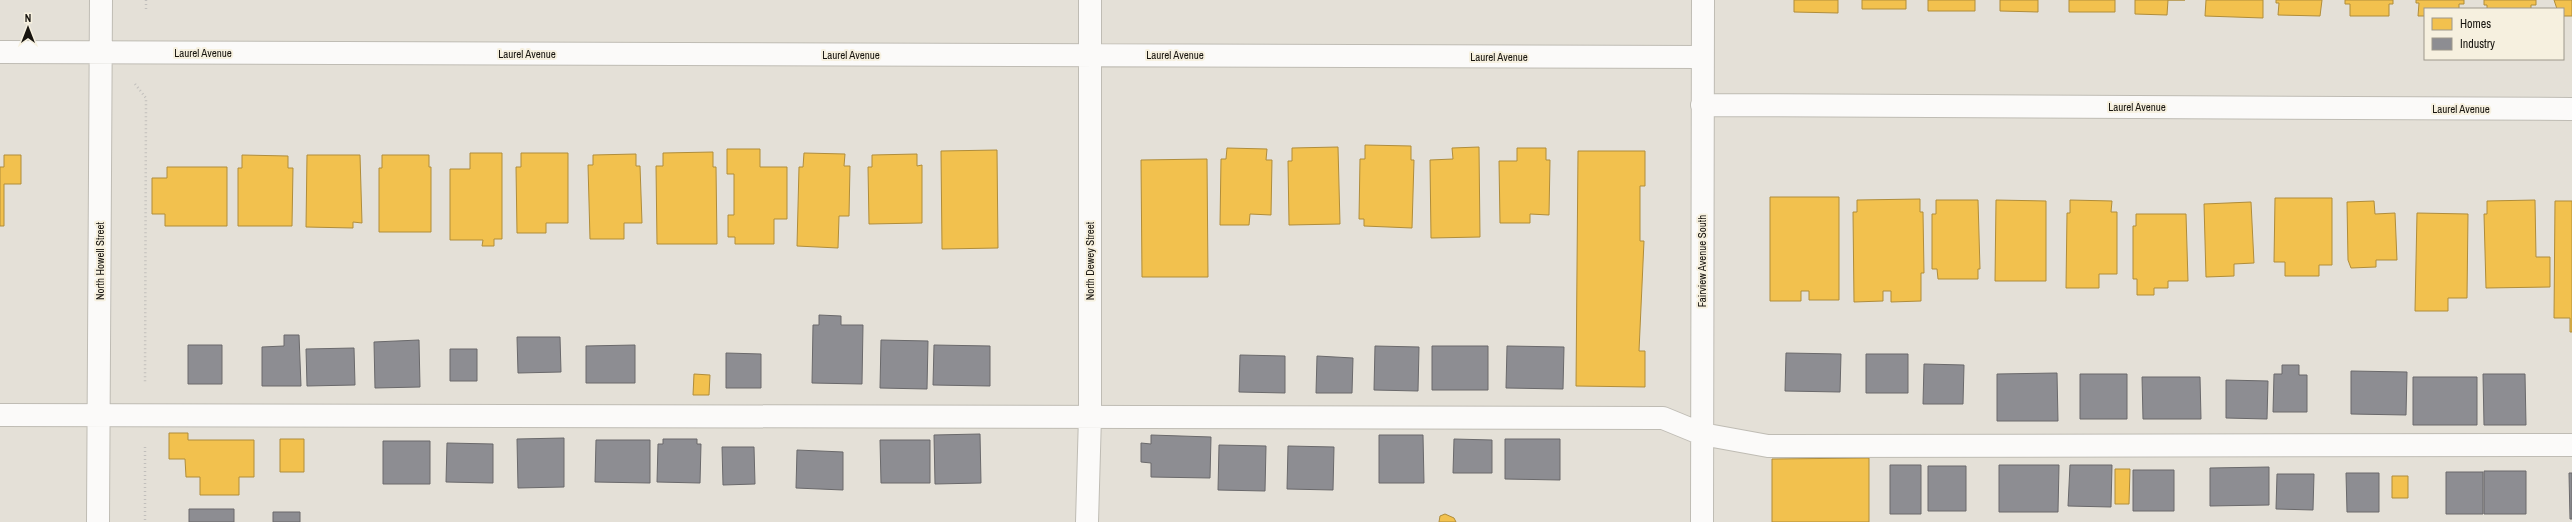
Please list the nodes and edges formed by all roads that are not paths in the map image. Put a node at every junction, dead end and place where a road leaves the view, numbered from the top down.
1 (101, 0) edge
2 (1090, 0) edge
3 (1703, 0) edge
4 (0, 52) edge
5 (101, 53) junction
6 (1090, 55) junction
7 (1702, 57) junction
8 (1702, 106) junction
9 (2572, 109) edge
10 (0, 415) edge
11 (99, 415) junction
12 (1090, 416) junction
13 (1702, 434) junction
14 (2572, 445) edge
15 (98, 522) edge
16 (1087, 522) edge
17 (1702, 522) edge

1 - 5 street, North Howell Street
2 - 6 street, North Dewey Street
3 - 7 street, Fairview Avenue South
4 - 5 street, Laurel Avenue
5 - 6 street, Laurel Avenue
5 - 11 street, North Howell Street
6 - 7 street, Laurel Avenue
6 - 12 street, North Dewey Street
7 - 8 street, Fairview Avenue South
8 - 9 street, Laurel Avenue
8 - 13 street, Fairview Avenue South
10 - 11 street
11 - 12 street
11 - 15 street, North Howell Street
12 - 13 street
12 - 16 street, North Dewey Street
13 - 14 street
13 - 17 street, Fairview Avenue South

